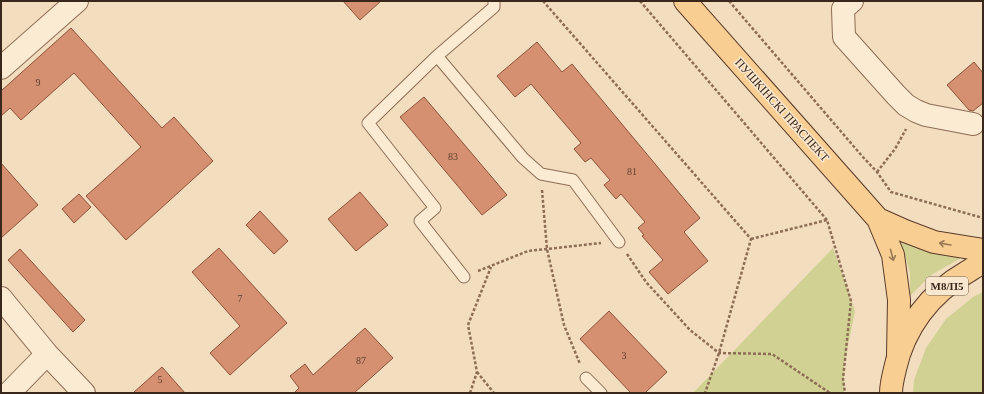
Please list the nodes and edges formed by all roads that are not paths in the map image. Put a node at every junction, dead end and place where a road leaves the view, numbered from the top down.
1 (77, 1) edge
2 (494, 1) edge
3 (686, 1) edge
4 (852, 1) edge
5 (437, 56) junction
6 (1, 68) edge
7 (973, 124) dead end
8 (878, 219) junction
9 (619, 242) road end
10 (983, 250) edge
11 (983, 263) edge
12 (464, 277) road end
13 (1, 298) edge
14 (47, 354) junction
15 (898, 355) junction
16 (586, 378) road end
17 (9, 393) edge
18 (84, 393) edge
19 (601, 393) edge
20 (891, 393) edge

1 - 6 street
2 - 5 lane
3 - 8 main road, ПУШКІНСКІ ПРАСПЕКТ
4 - 7 street
5 - 9 lane
5 - 12 lane
10 -> 8 main road
8 -> 15 main road
11 - 15 main road, М8/П5
13 - 14 street
14 - 17 street
14 - 18 street
15 - 20 main road, М8/П5
16 - 19 lane

